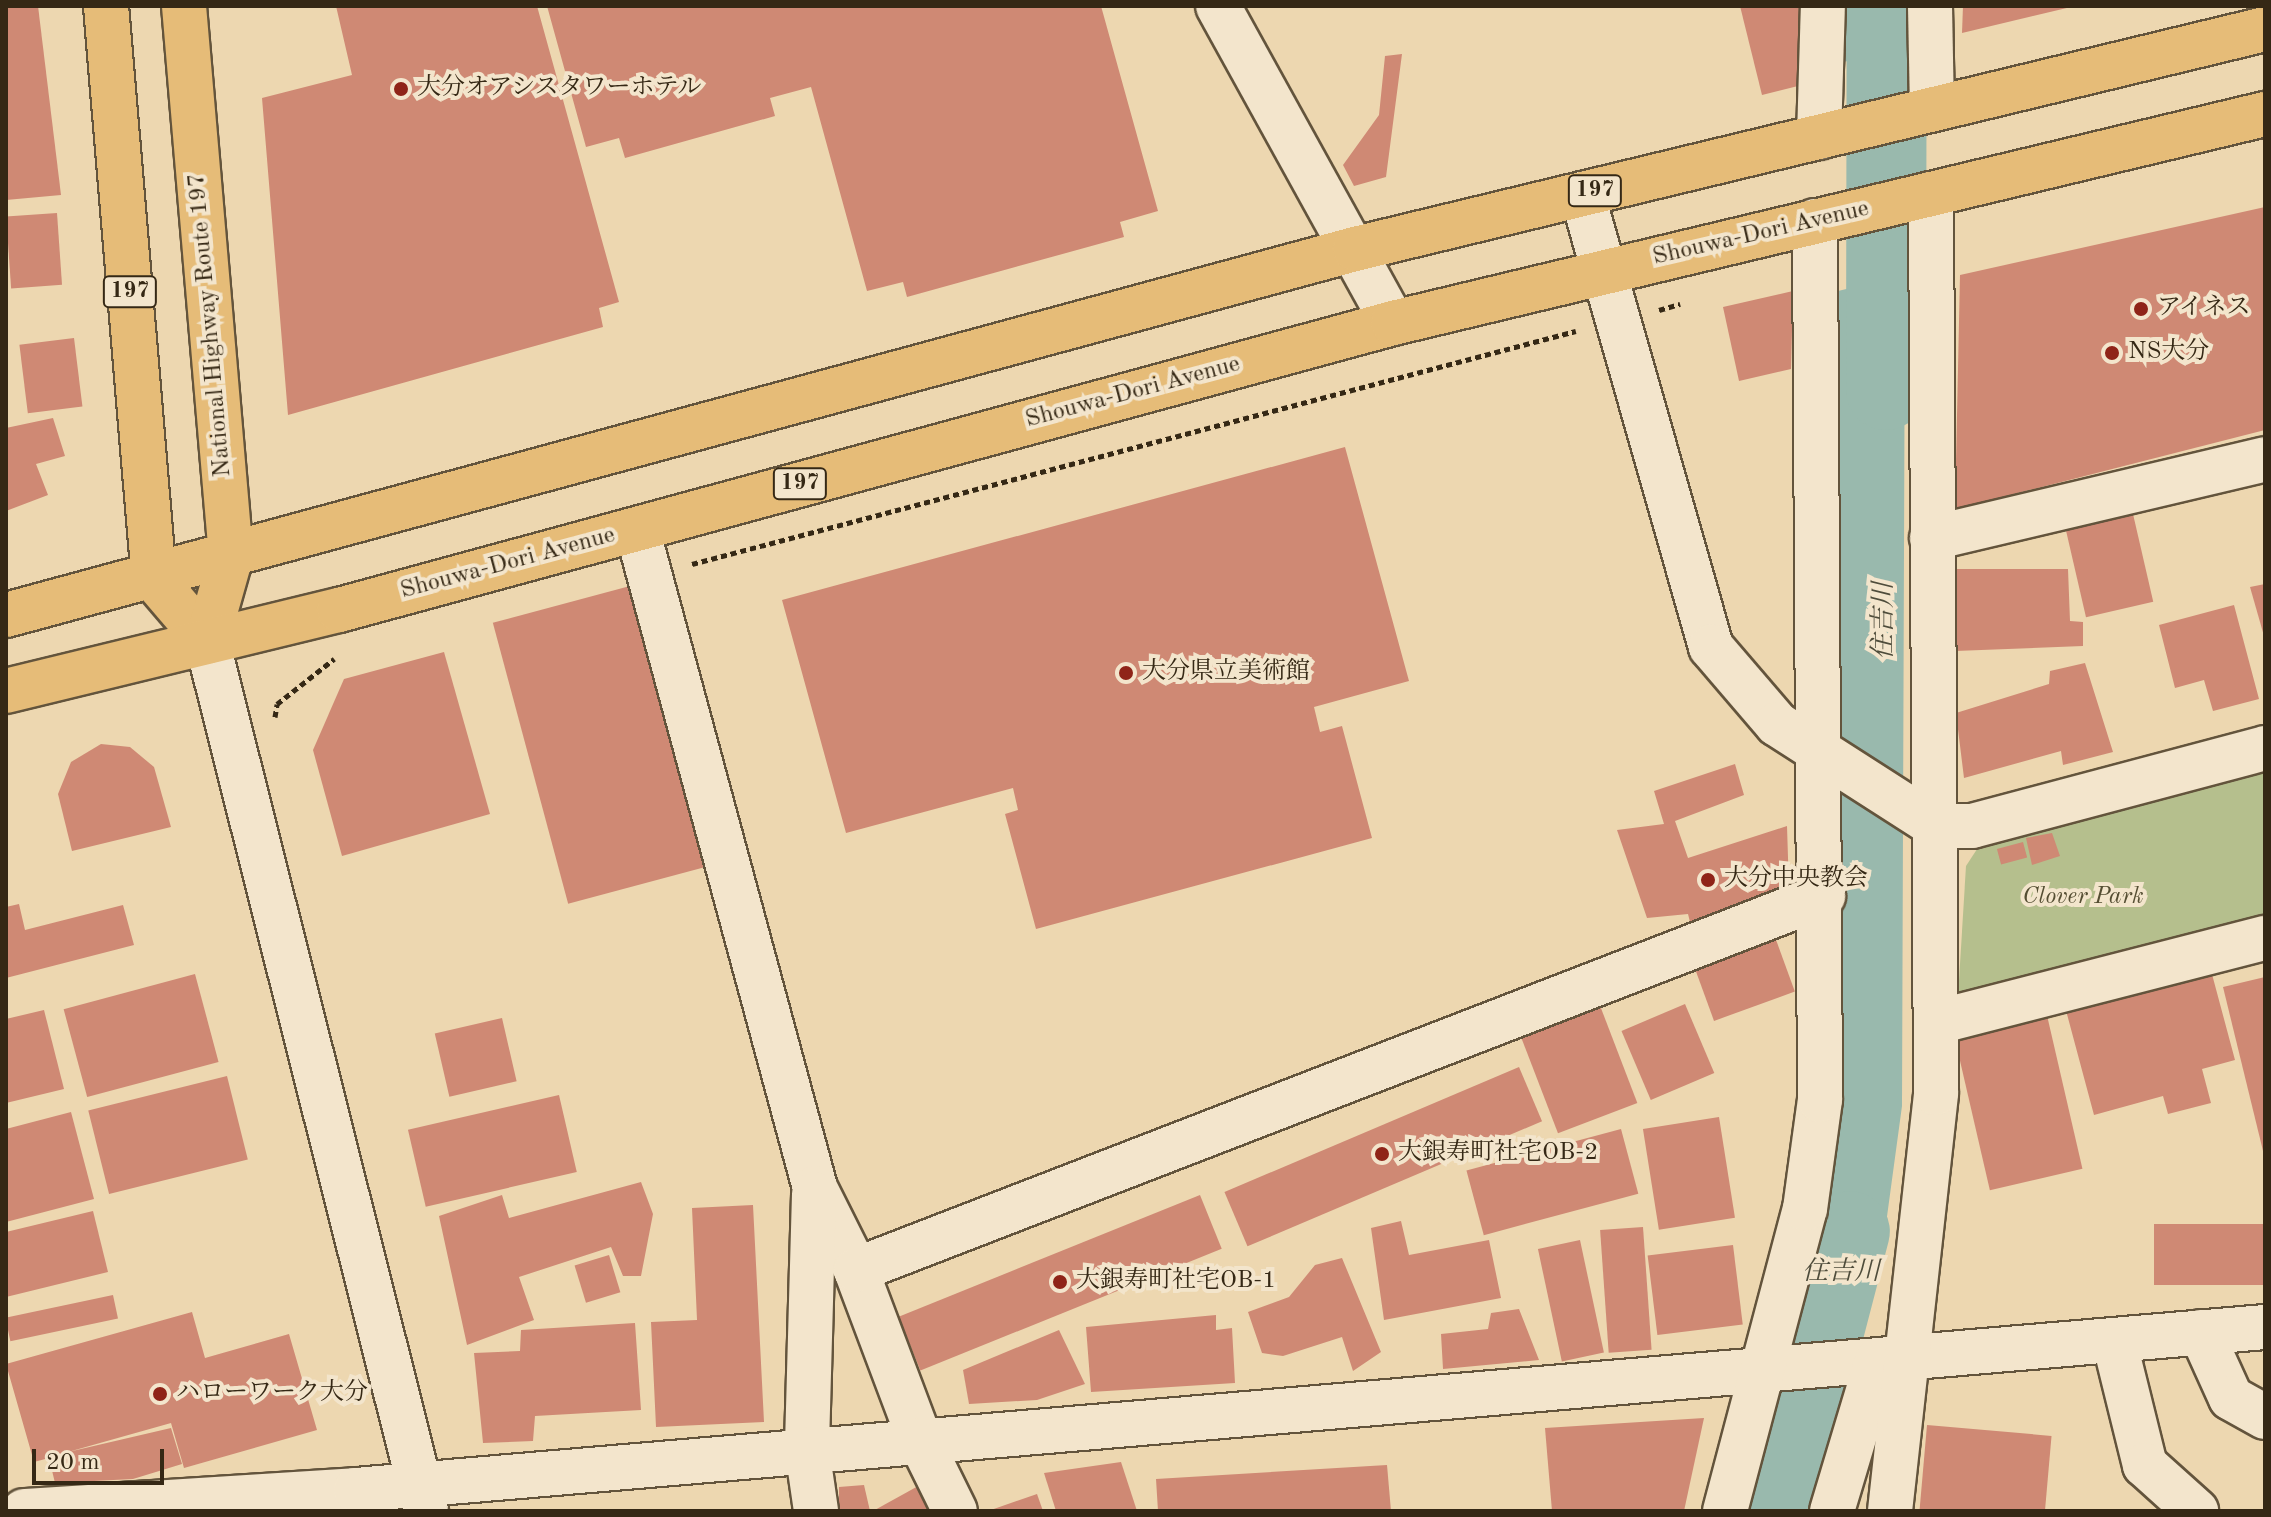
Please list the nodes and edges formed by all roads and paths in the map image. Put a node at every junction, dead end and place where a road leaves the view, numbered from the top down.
1 (106, 6) edge
2 (184, 6) edge
3 (1218, 6) edge
4 (1823, 6) edge
5 (1930, 6) edge
6 (2265, 29) edge
7 (1923, 111) junction
8 (2265, 114) edge
9 (1828, 135) junction
10 (1582, 194) junction
11 (1922, 196) junction
12 (1825, 219) junction
13 (1355, 249) junction
14 (1602, 272) junction
15 (1687, 302) dead end
16 (1616, 321) junction
17 (1393, 323) junction
18 (2265, 459) edge
19 (637, 529) junction
20 (1932, 538) junction
21 (231, 556) junction
22 (689, 565) dead end
23 (154, 579) junction
24 (6, 615) edge
25 (207, 641) junction
26 (6, 691) edge
27 (2265, 748) edge
28 (1830, 761) junction
29 (1925, 819) junction
30 (1823, 896) junction
31 (2265, 938) edge
32 (1937, 1022) junction
33 (815, 1188) junction
34 (856, 1270) junction
35 (2265, 1327) edge
36 (2201, 1332) junction
37 (2114, 1340) junction
38 (1873, 1361) junction
39 (1775, 1372) junction
40 (2265, 1417) edge
41 (920, 1440) junction
42 (807, 1449) junction
43 (422, 1496) edge
44 (6, 1499) edge
45 (9, 1511) edge
46 (24, 1511) edge
47 (816, 1511) edge
48 (955, 1511) edge
49 (1725, 1511) edge
50 (1832, 1511) edge
51 (1890, 1511) edge
52 (2196, 1511) edge

1 - 23 highway, 197
2 - 21 highway, National Highway Route 197
3 - 13 street
4 - 9 street
5 - 7 street
6 - 7 highway, 197
7 - 9 highway, 197
8 - 11 highway, Shouwa-Dori Avenue / 197
9 - 10 highway, 197
10 - 13 highway, 197
10 - 14 street
11 - 12 highway, Shouwa-Dori Avenue / 197
11 - 20 street
12 - 14 highway, Shouwa-Dori Avenue / 197
12 - 28 street
13 - 17 street
13 - 21 highway, 197
14 - 16 street
14 - 17 highway, Shouwa-Dori Avenue / 197
15 - 16 path
16 - 22 path
16 - 28 street
17 - 19 highway, Shouwa-Dori Avenue / 197
18 - 20 street
19 - 25 highway, Shouwa-Dori Avenue / 197
19 - 33 street
20 - 29 street
21 - 23 highway, 197
21 - 25 highway, National Highway Route 197
23 - 24 highway, 197
23 - 25 highway
25 - 26 highway, Shouwa-Dori Avenue / 197
25 - 43 street
27 - 29 street
28 - 29 street
28 - 30 street
29 - 32 street
30 - 34 street
30 - 39 street
31 - 32 street
32 - 38 street
33 - 34 street
33 - 42 street
34 - 41 street
35 - 36 street
36 - 37 street
36 - 40 street
37 - 38 street
37 - 52 street
38 - 39 street
38 - 50 street
38 - 51 street
39 - 41 street
39 - 49 street
41 - 42 street
41 - 48 street
42 - 43 street
42 - 47 street
43 - 46 street
44 - 45 street

